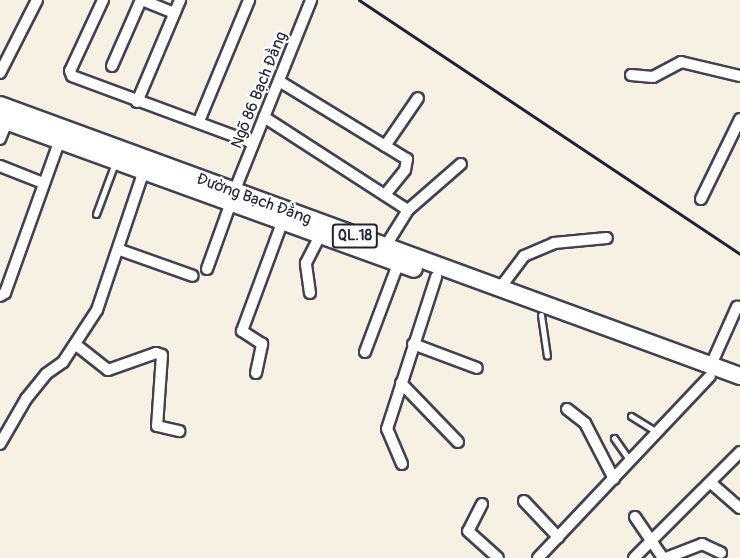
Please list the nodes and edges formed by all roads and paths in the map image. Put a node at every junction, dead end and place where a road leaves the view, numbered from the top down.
1 (37, 0) edge
2 (103, 0) edge
3 (141, 0) edge
4 (180, 0) edge
5 (249, 0) edge
6 (311, 0) edge
7 (174, 13) junction
8 (112, 66) dead end
9 (0, 73) edge
10 (631, 75) dead end
11 (740, 76) edge
12 (279, 81) junction
13 (418, 98) dead end
14 (137, 102) junction
15 (0, 105) edge
16 (264, 117) junction
17 (740, 119) edge
18 (3, 120) edge
19 (199, 121) junction
20 (0, 139) edge
21 (59, 142) junction
22 (253, 143) junction
23 (386, 146) junction
24 (120, 160) junction
25 (462, 164) dead end
26 (0, 166) edge
27 (143, 173) junction
28 (43, 183) junction
29 (386, 195) junction
30 (232, 198) junction
31 (701, 199) dead end
32 (408, 210) junction
33 (96, 214) dead end
34 (282, 223) junction
35 (319, 237) junction
36 (607, 238) dead end
37 (385, 247) junction
38 (120, 250) junction
39 (398, 264) junction
40 (207, 269) dead end
41 (193, 276) dead end
42 (436, 277) junction
43 (500, 288) junction
44 (310, 293) dead end
45 (0, 296) edge
46 (737, 307) dead end
47 (541, 315) junction
48 (75, 344) junction
49 (413, 344) junction
50 (365, 352) dead end
51 (548, 356) dead end
52 (477, 368) dead end
53 (710, 370) junction
54 (256, 373) dead end
55 (740, 376) edge
56 (401, 383) junction
57 (740, 387) edge
58 (567, 409) dead end
59 (631, 416) dead end
60 (178, 431) dead end
61 (657, 432) junction
62 (614, 438) dead end
63 (458, 442) dead end
64 (0, 444) edge
65 (740, 452) edge
66 (630, 461) junction
67 (402, 464) dead end
68 (614, 478) junction
69 (711, 483) junction
70 (524, 501) dead end
71 (482, 504) dead end
72 (740, 507) edge
73 (635, 517) dead end
74 (558, 537) junction
75 (653, 541) junction
76 (721, 553) dead end
77 (498, 558) edge
78 (538, 558) edge
79 (634, 558) edge
80 (664, 558) edge

1 - 9 street
2 - 14 street
3 - 7 street
3 - 8 street
4 - 7 street
5 - 19 street
6 - 12 street, Ngõ 86 Bạch Đằng
7 - 14 street
10 - 11 street
12 - 16 street, Ngõ 86 Bạch Đằng
12 - 23 street
13 - 23 street
14 - 19 street
15 - 24 highway, Đường Bạch Đằng / QL.18
16 - 22 street, Ngõ 86 Bạch Đằng
16 - 29 street
17 - 31 street
18 - 20 street
18 - 21 highway, Đường Bạch Đằng / QL.18
19 - 22 street
21 - 24 highway, Đường Bạch Đằng / QL.18
21 - 28 street
22 - 30 street, Ngõ 86 Bạch Đằng
23 - 29 street
24 - 27 highway, Đường Bạch Đằng / QL.18
24 - 30 highway, Đường Bạch Đằng / QL.18
24 - 33 lane
25 - 32 street
26 - 28 street
27 - 30 highway, Đường Bạch Đằng / QL.18
27 - 38 street
28 - 45 street
29 - 32 street
30 - 34 highway, Đường Bạch Đằng / QL.18
30 - 37 highway, Đường Bạch Đằng / QL.18
30 - 40 street, Ngõ 86 Bạch Đằng
32 - 37 street
34 - 35 highway, Đường Bạch Đằng / QL.18
34 - 54 street
35 - 39 highway, Đường Bạch Đằng / QL.18
35 - 44 street
36 - 43 street
37 - 43 highway, Đường Bạch Đằng / QL.18
38 - 41 street
38 - 48 street
39 - 42 highway, Đường Bạch Đằng / QL.18
39 - 50 street
42 - 47 highway, Đường Bạch Đằng / QL.18
42 - 49 street
43 - 53 highway, Đường Bạch Đằng / QL.18
46 - 53 street
47 - 51 lane
47 - 53 highway, Đường Bạch Đằng / QL.18
48 - 60 street
48 - 64 street
49 - 52 street
49 - 56 street
53 - 55 highway, QL.18
53 - 57 highway, QL.18
53 - 61 street
56 - 63 street
56 - 67 street
58 - 68 street
59 - 61 lane
61 - 66 street
62 - 66 lane
65 - 69 street
66 - 68 street
68 - 74 street
69 - 72 street
69 - 75 street
70 - 74 street
71 - 77 street
73 - 75 street
74 - 78 street
75 - 79 street
75 - 80 street
76 - 80 street

